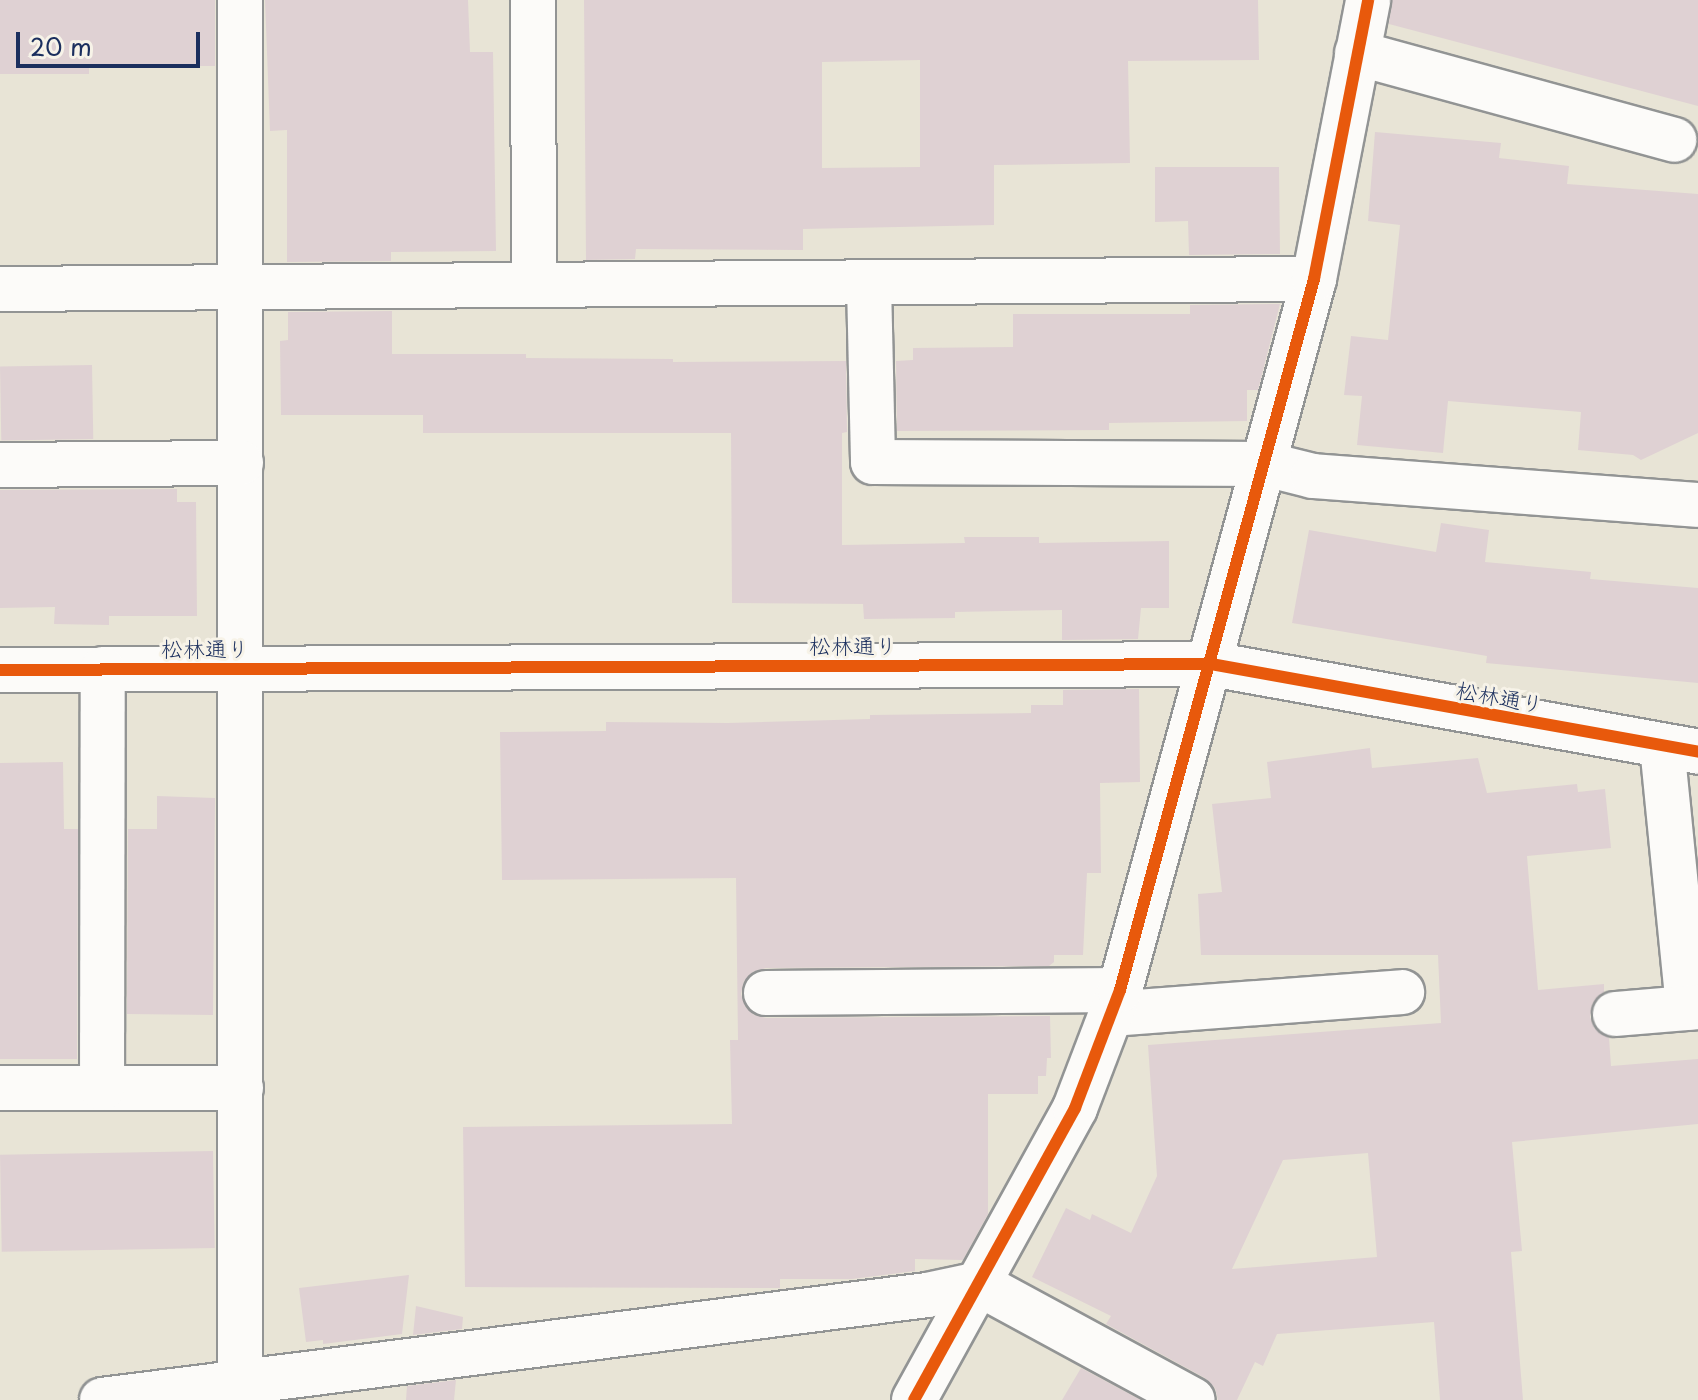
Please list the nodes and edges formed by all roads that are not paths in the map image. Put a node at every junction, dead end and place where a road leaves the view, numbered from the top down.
1 (240, 0) edge
2 (533, 0) edge
3 (1368, 0) edge
4 (1357, 53) junction
5 (1674, 140) dead end
6 (1314, 279) junction
7 (534, 283) junction
8 (869, 284) junction
9 (241, 286) junction
10 (0, 289) edge
11 (241, 463) junction
12 (1265, 464) junction
13 (0, 465) edge
14 (1698, 505) edge
15 (1211, 664) junction
16 (242, 668) junction
17 (103, 669) junction
18 (0, 670) edge
19 (1680, 749) edge
20 (1402, 992) dead end
21 (766, 993) dead end
22 (1115, 1002) junction
23 (1693, 1007) edge
24 (1615, 1014) dead end
25 (0, 1088) edge
26 (102, 1088) junction
27 (241, 1088) junction
28 (979, 1284) junction
29 (240, 1384) junction
30 (283, 1389) edge
31 (102, 1400) edge
32 (914, 1400) edge
33 (1193, 1400) edge

1 - 9 street
2 - 7 street
3 - 4 street
4 - 5 street
4 - 6 street
6 - 8 street
6 - 12 street
7 - 8 street
7 - 9 street
8 - 12 street
9 - 10 street
9 - 11 street
11 - 13 street
11 - 16 street
12 - 14 street
12 - 15 street
15 - 16 street, 松林通り
15 - 19 street, 松林通り
15 - 22 street
16 - 17 street, 松林通り
16 - 27 street
17 - 18 street, 松林通り
17 - 26 street
19 - 23 street
20 - 22 street
21 - 22 street
22 - 28 street
23 - 24 street
25 - 26 street
26 - 27 street
27 - 29 street
28 - 30 street
28 - 32 street
28 - 33 street
29 - 30 street
29 - 31 street

